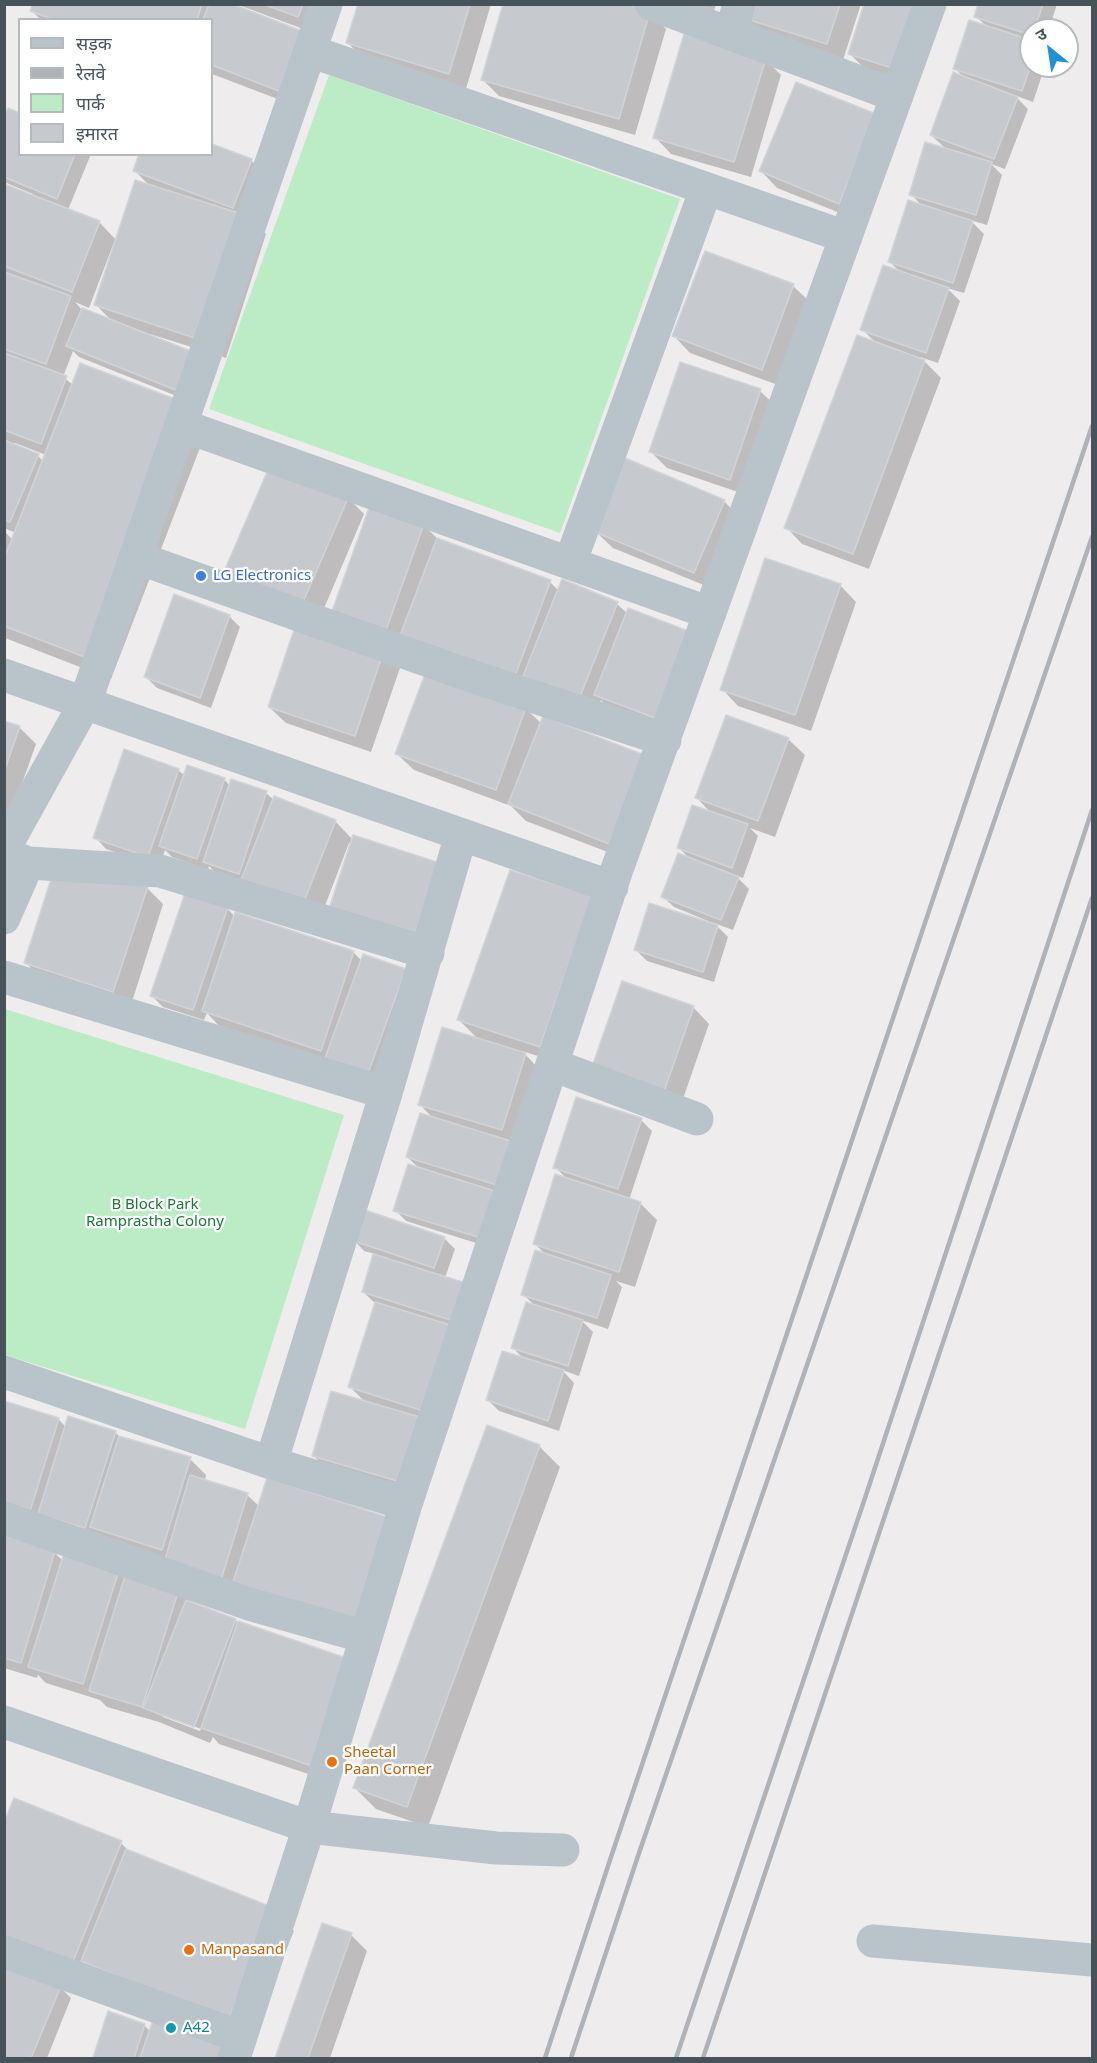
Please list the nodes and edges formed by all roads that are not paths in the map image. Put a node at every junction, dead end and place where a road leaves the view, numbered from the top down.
1 (326, 4) edge
2 (651, 4) edge
3 (930, 4) edge
4 (735, 19) edge
5 (310, 51) junction
6 (897, 96) junction
7 (706, 189) junction
8 (846, 237) junction
9 (181, 425) junction
10 (135, 557) junction
11 (570, 563) junction
12 (710, 613) junction
13 (4, 675) edge
14 (85, 703) junction
15 (665, 740) junction
16 (461, 835) junction
17 (12, 856) edge
18 (612, 887) junction
19 (4, 918) edge
20 (428, 953) junction
21 (4, 976) edge
22 (553, 1065) junction
23 (386, 1093) junction
24 (697, 1119) dead end
25 (4, 1372) edge
26 (272, 1463) junction
27 (406, 1503) junction
28 (4, 1518) edge
29 (366, 1637) junction
30 (4, 1722) edge
31 (309, 1827) junction
32 (563, 1850) dead end
33 (873, 1941) dead end
34 (4, 1952) edge
35 (1092, 1960) edge
36 (237, 2048) edge

1 - 5 street
2 - 4 street
3 - 6 street
4 - 6 street
5 - 7 street
5 - 9 street
6 - 8 street
7 - 8 street
7 - 11 street
8 - 12 street
9 - 10 street
9 - 11 street
10 - 14 street
10 - 15 street
11 - 12 street
12 - 15 street
13 - 14 street
14 - 16 street
14 - 17 street
15 - 18 street
16 - 18 street
16 - 20 street
17 - 19 street
17 - 20 street
18 - 22 street
20 - 23 street
21 - 23 street
22 - 24 street
22 - 27 street
23 - 26 street
25 - 26 street
26 - 27 street
27 - 29 street
28 - 29 street
29 - 31 street
30 - 31 street
31 - 32 street
31 - 36 street
33 - 35 street
34 - 36 street

